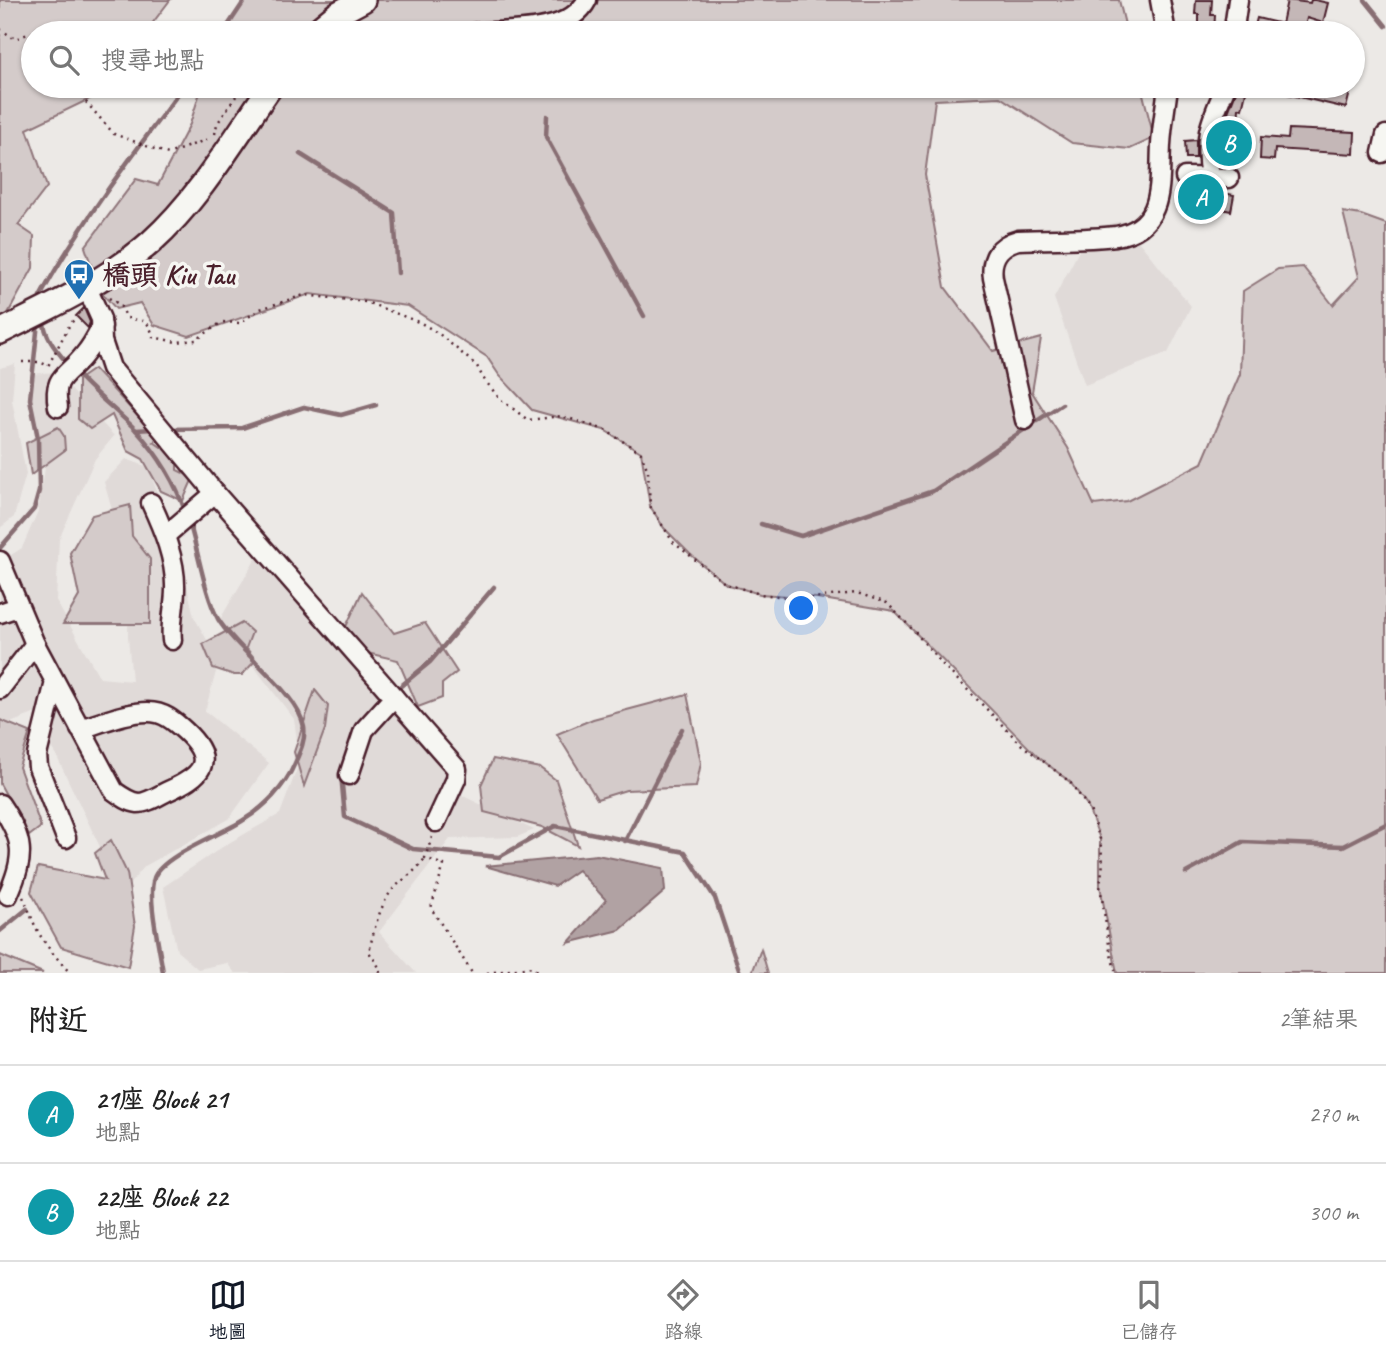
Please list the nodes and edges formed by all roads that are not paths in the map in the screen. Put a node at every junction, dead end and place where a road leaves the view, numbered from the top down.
1 (363, 0) edge
2 (587, 0) edge
3 (1160, 0) edge
4 (1238, 0) edge
5 (329, 21) edge
6 (564, 21) edge
7 (1164, 21) edge
8 (1235, 21) edge
9 (263, 98) edge
10 (1167, 98) edge
11 (1221, 98) edge
12 (1185, 177) dead end
13 (1210, 177) junction
14 (1229, 178) dead end
15 (78, 301) junction
16 (102, 326) junction
17 (0, 332) edge
18 (58, 407) dead end
19 (1025, 420) dead end
20 (215, 493) junction
21 (151, 503) dead end
22 (166, 535) junction
23 (0, 561) edge
24 (18, 607) junction
25 (0, 613) edge
26 (172, 640) dead end
27 (35, 644) junction
28 (55, 681) junction
29 (0, 689) edge
30 (394, 696) junction
31 (80, 729) junction
32 (349, 775) dead end
33 (0, 804) edge
34 (436, 822) road end
35 (66, 838) dead end
36 (8, 895) dead end

1 - 5 main road
2 - 6 street
3 - 7 street
4 - 8 street
9 - 15 main road
10 - 19 street
11 - 13 street
12 - 13 street
13 - 14 street
15 - 16 street
15 - 17 main road
16 - 18 street
16 - 20 street
20 - 22 street
20 - 30 street
21 - 22 street
22 - 26 street
23 - 24 street
24 - 25 street
24 - 27 street
27 - 28 street
27 - 29 street
28 - 31 street
28 - 35 street
30 - 32 street
30 - 34 street
31 - 31 street
33 - 36 street

